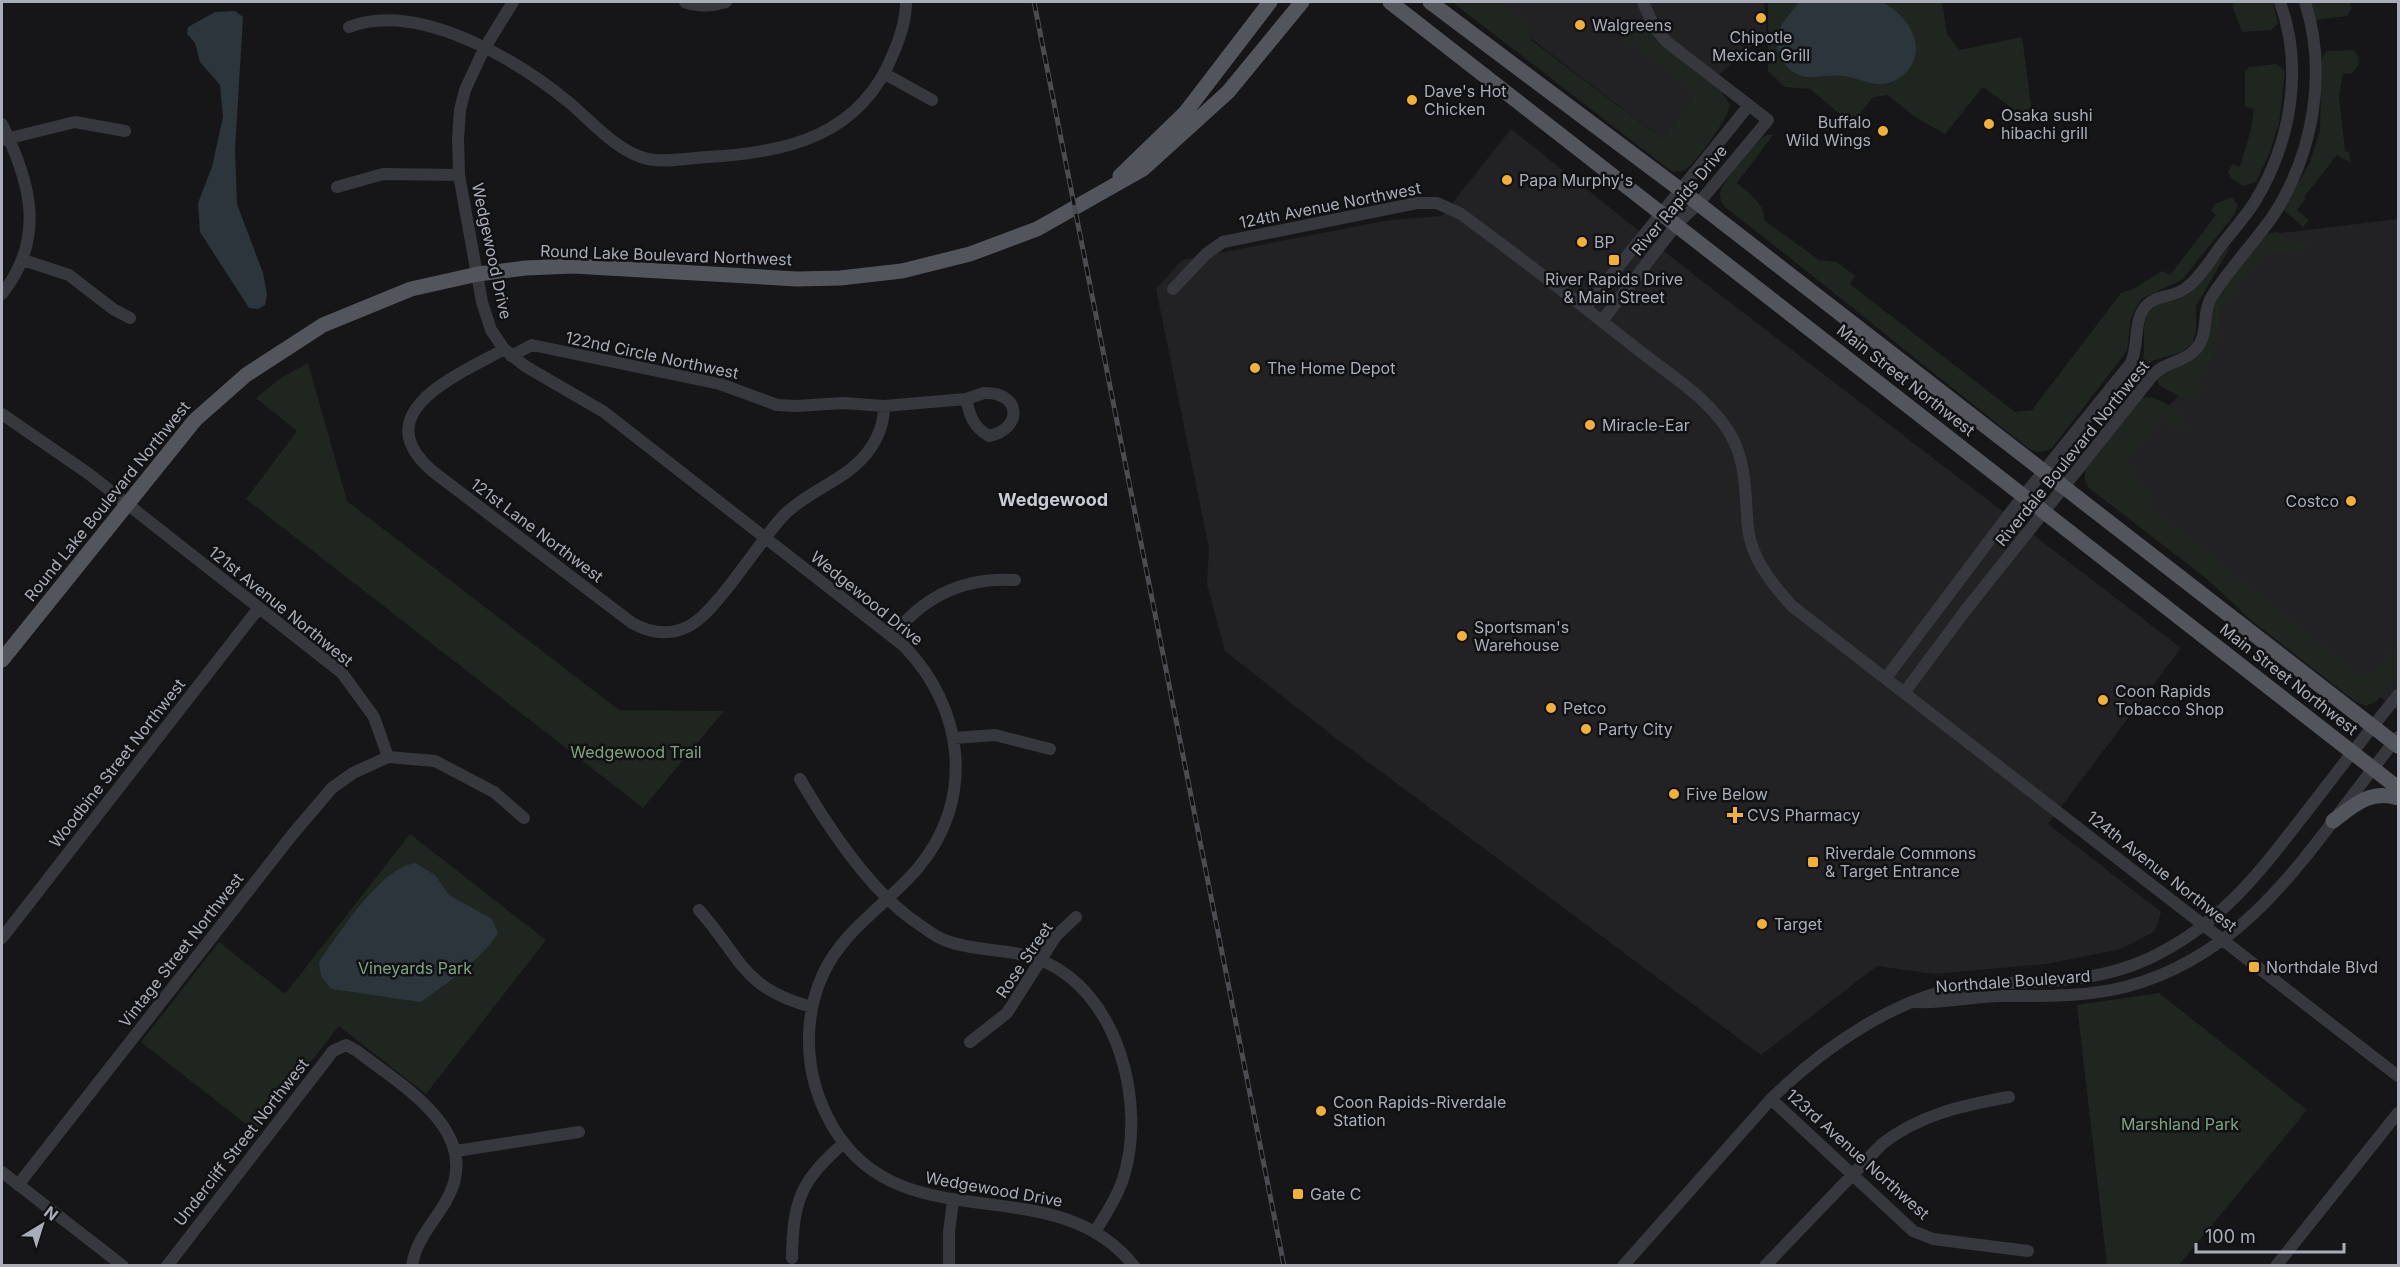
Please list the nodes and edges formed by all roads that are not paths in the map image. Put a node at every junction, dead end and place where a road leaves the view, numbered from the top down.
1 (513, 2) edge
2 (685, 2) edge
3 (726, 2) edge
4 (906, 2) edge
5 (1270, 2) edge
6 (1302, 2) edge
7 (1390, 2) edge
8 (1430, 2) edge
9 (1446, 2) edge
10 (1643, 2) edge
11 (2280, 2) edge
12 (2305, 2) edge
13 (349, 27) dead end
14 (1488, 47) junction
15 (484, 49) junction
16 (885, 74) junction
17 (932, 100) dead end
18 (1749, 105) junction
19 (2, 124) edge
20 (125, 131) dead end
21 (5, 139) edge
22 (459, 175) junction
23 (337, 187) dead end
24 (1107, 189) junction
25 (1682, 191) junction
26 (1698, 204) junction
27 (1661, 211) junction
28 (1677, 224) junction
29 (23, 260) junction
30 (478, 273) junction
31 (1173, 289) dead end
32 (2, 294) edge
33 (1586, 308) junction
34 (130, 318) dead end
35 (1602, 321) junction
36 (508, 352) junction
37 (966, 399) dead end
38 (884, 406) junction
39 (2, 414) edge
40 (410, 432) joint
41 (2044, 472) junction
42 (2065, 488) junction
43 (2025, 496) junction
44 (126, 503) junction
45 (2047, 512) junction
46 (765, 537) junction
47 (1015, 580) dead end
48 (258, 609) junction
49 (892, 637) junction
50 (2, 660) edge
51 (1886, 678) junction
52 (1904, 693) junction
53 (2398, 695) edge
54 (2373, 726) junction
55 (954, 738) junction
56 (2397, 742) edge
57 (1050, 749) dead end
58 (2352, 752) junction
59 (388, 757) junction
60 (2374, 768) junction
61 (800, 779) dead end
62 (2398, 788) edge
63 (2398, 798) edge
64 (524, 818) dead end
65 (2333, 821) junction
66 (889, 898) junction
67 (699, 910) dead end
68 (1076, 917) dead end
69 (2205, 926) junction
70 (2, 938) edge
71 (2224, 941) junction
72 (1042, 960) junction
73 (1915, 1002) junction
74 (812, 1007) junction
75 (970, 1042) dead end
76 (2398, 1076) edge
77 (2008, 1097) dead end
78 (1771, 1099) junction
79 (2398, 1113) edge
80 (579, 1132) dead end
81 (844, 1143) junction
82 (456, 1151) junction
83 (2, 1172) edge
84 (1851, 1175) junction
85 (18, 1185) junction
86 (953, 1201) junction
87 (1095, 1232) junction
88 (2028, 1251) dead end
89 (792, 1258) dead end
90 (123, 1266) edge
91 (166, 1266) edge
92 (412, 1266) edge
93 (949, 1266) edge
94 (1134, 1266) edge
95 (1623, 1266) edge
96 (1765, 1266) edge
97 (2276, 1266) edge

1 - 15 street, Wedgewood Drive
2 - 3 street
4 - 16 street
5 - 24 main road, Round Lake Boulevard Northwest
6 - 24 main road, Round Lake Boulevard Northwest
7 - 27 main road, Main Street Northwest
8 - 14 main road, Main Street Northwest
9 - 14 main road
10 - 18 street, River Rapids Drive
11 - 41 street, Riverdale Boulevard Northwest
12 - 42 street, Riverdale Boulevard Northwest
13 - 15 street
14 - 25 main road, Main Street Northwest
15 - 16 street
15 - 22 street, Wedgewood Drive
16 - 17 street
18 - 25 street, River Rapids Drive
18 - 26 street, River Rapids Drive
19 - 21 street
20 - 21 street
21 - 29 street
22 - 23 street
22 - 30 street, Wedgewood Drive
24 - 30 main road, Round Lake Boulevard Northwest
25 - 26 main road, Main Street Northwest
25 - 27 street, River Rapids Drive
26 - 28 street, River Rapids Drive
26 - 41 main road, Main Street Northwest
27 - 28 main road, Main Street Northwest
27 - 33 street, River Rapids Drive
28 - 35 street, River Rapids Drive
28 - 43 main road, Main Street Northwest
29 - 32 street
29 - 34 street
30 - 36 street, Wedgewood Drive
30 - 44 main road, Round Lake Boulevard Northwest
31 - 33 street, 124th Avenue Northwest
33 - 35 street, 124th Avenue Northwest
35 - 51 street
36 - 38 street, 122nd Circle Northwest
36 - 40 street, 122nd Circle Northwest
36 - 46 street, Wedgewood Drive
37 - 38 street, 122nd Circle Northwest
38 - 46 street
39 - 44 street, 121st Avenue Northwest
40 - 46 street, 121st Lane Northwest
41 - 42 main road, Main Street Northwest
41 - 43 street, Riverdale Boulevard Northwest
42 - 45 street, Riverdale Boulevard Northwest
42 - 54 main road, Main Street Northwest
43 - 45 main road, Main Street Northwest
43 - 51 street, Riverdale Boulevard Northwest
44 - 48 street, 121st Avenue Northwest
44 - 50 main road, Round Lake Boulevard Northwest
45 - 52 street, Riverdale Boulevard Northwest
45 - 58 main road, Main Street Northwest
46 - 49 street, Wedgewood Drive
47 - 49 street
48 - 59 street, 121st Avenue Northwest
48 - 70 street, Woodbine Street Northwest
49 - 55 street, Wedgewood Drive
51 - 52 street, 124th Avenue Northwest
52 - 69 street, 124th Avenue Northwest
53 - 54 street, Northdale Boulevard
54 - 56 main road, Main Street Northwest
54 - 58 street, Northdale Boulevard
55 - 57 street
55 - 66 street, Wedgewood Drive
56 - 60 street, Northdale Boulevard
58 - 60 main road, Main Street Northwest
58 - 69 street, Northdale Boulevard
59 - 64 street
59 - 85 street, Vintage Street Northwest
60 - 62 main road, Main Street Northwest
60 - 65 street, Northdale Boulevard
61 - 66 street
63 - 65 main road
65 - 71 street, Northdale Boulevard
66 - 72 street
66 - 74 street, Wedgewood Drive
67 - 74 street
68 - 72 street, Rose Street
69 - 71 street, 124th Avenue Northwest
69 - 73 street, Northdale Boulevard
71 - 73 street, Northdale Boulevard
71 - 76 street, 124th Avenue Northwest
72 - 75 street, Rose Street
72 - 87 street
73 - 78 street
74 - 81 street, Wedgewood Drive
77 - 84 street
78 - 84 street, 123rd Avenue Northwest
78 - 95 street
79 - 97 street
80 - 82 street
81 - 86 street, Wedgewood Drive
81 - 89 street
82 - 91 street, Undercliff Street Northwest
82 - 92 street
83 - 85 street
84 - 88 street, 123rd Avenue Northwest
84 - 96 street
85 - 90 street
86 - 87 street, Wedgewood Drive
86 - 93 street
87 - 94 street, Wedgewood Drive

